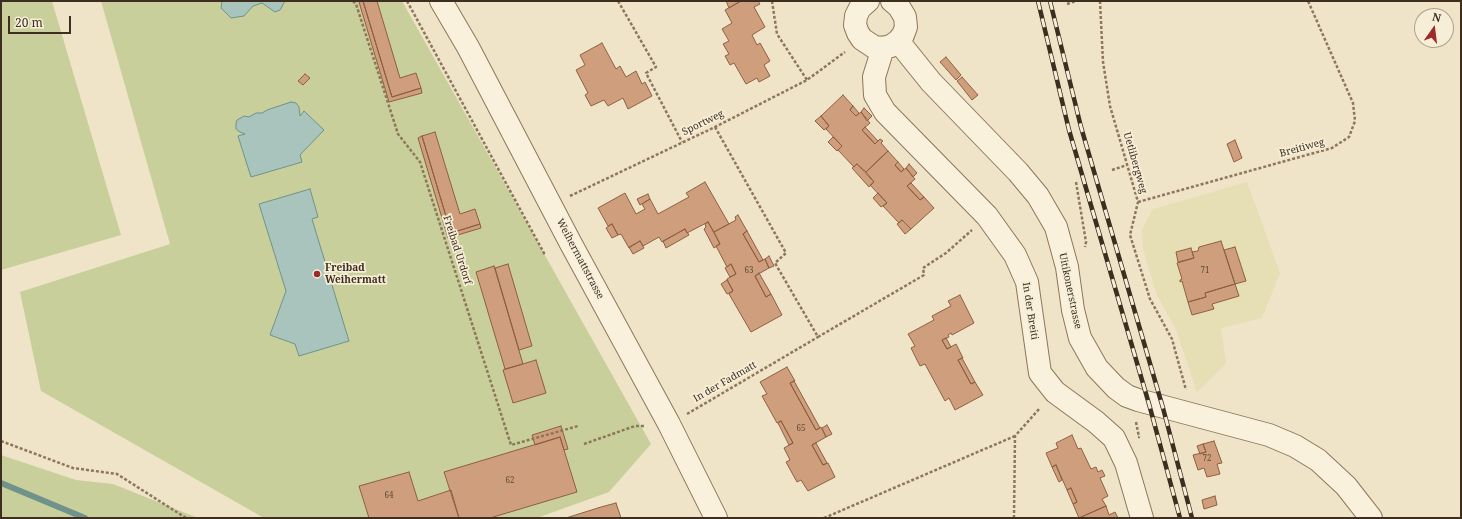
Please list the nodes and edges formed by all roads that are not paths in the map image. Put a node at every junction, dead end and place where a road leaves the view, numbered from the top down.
1 (442, 1) edge
2 (892, 1) edge
3 (864, 2) edge
4 (890, 44) junction
5 (716, 518) edge
6 (1142, 518) edge
7 (1371, 518) edge

1 - 5 street, Weihermattstrasse
2 - 4 street
3 - 4 street, Uitikonerstrasse
4 - 6 street, In der Breiti
4 - 7 street, Uitikonerstrasse

